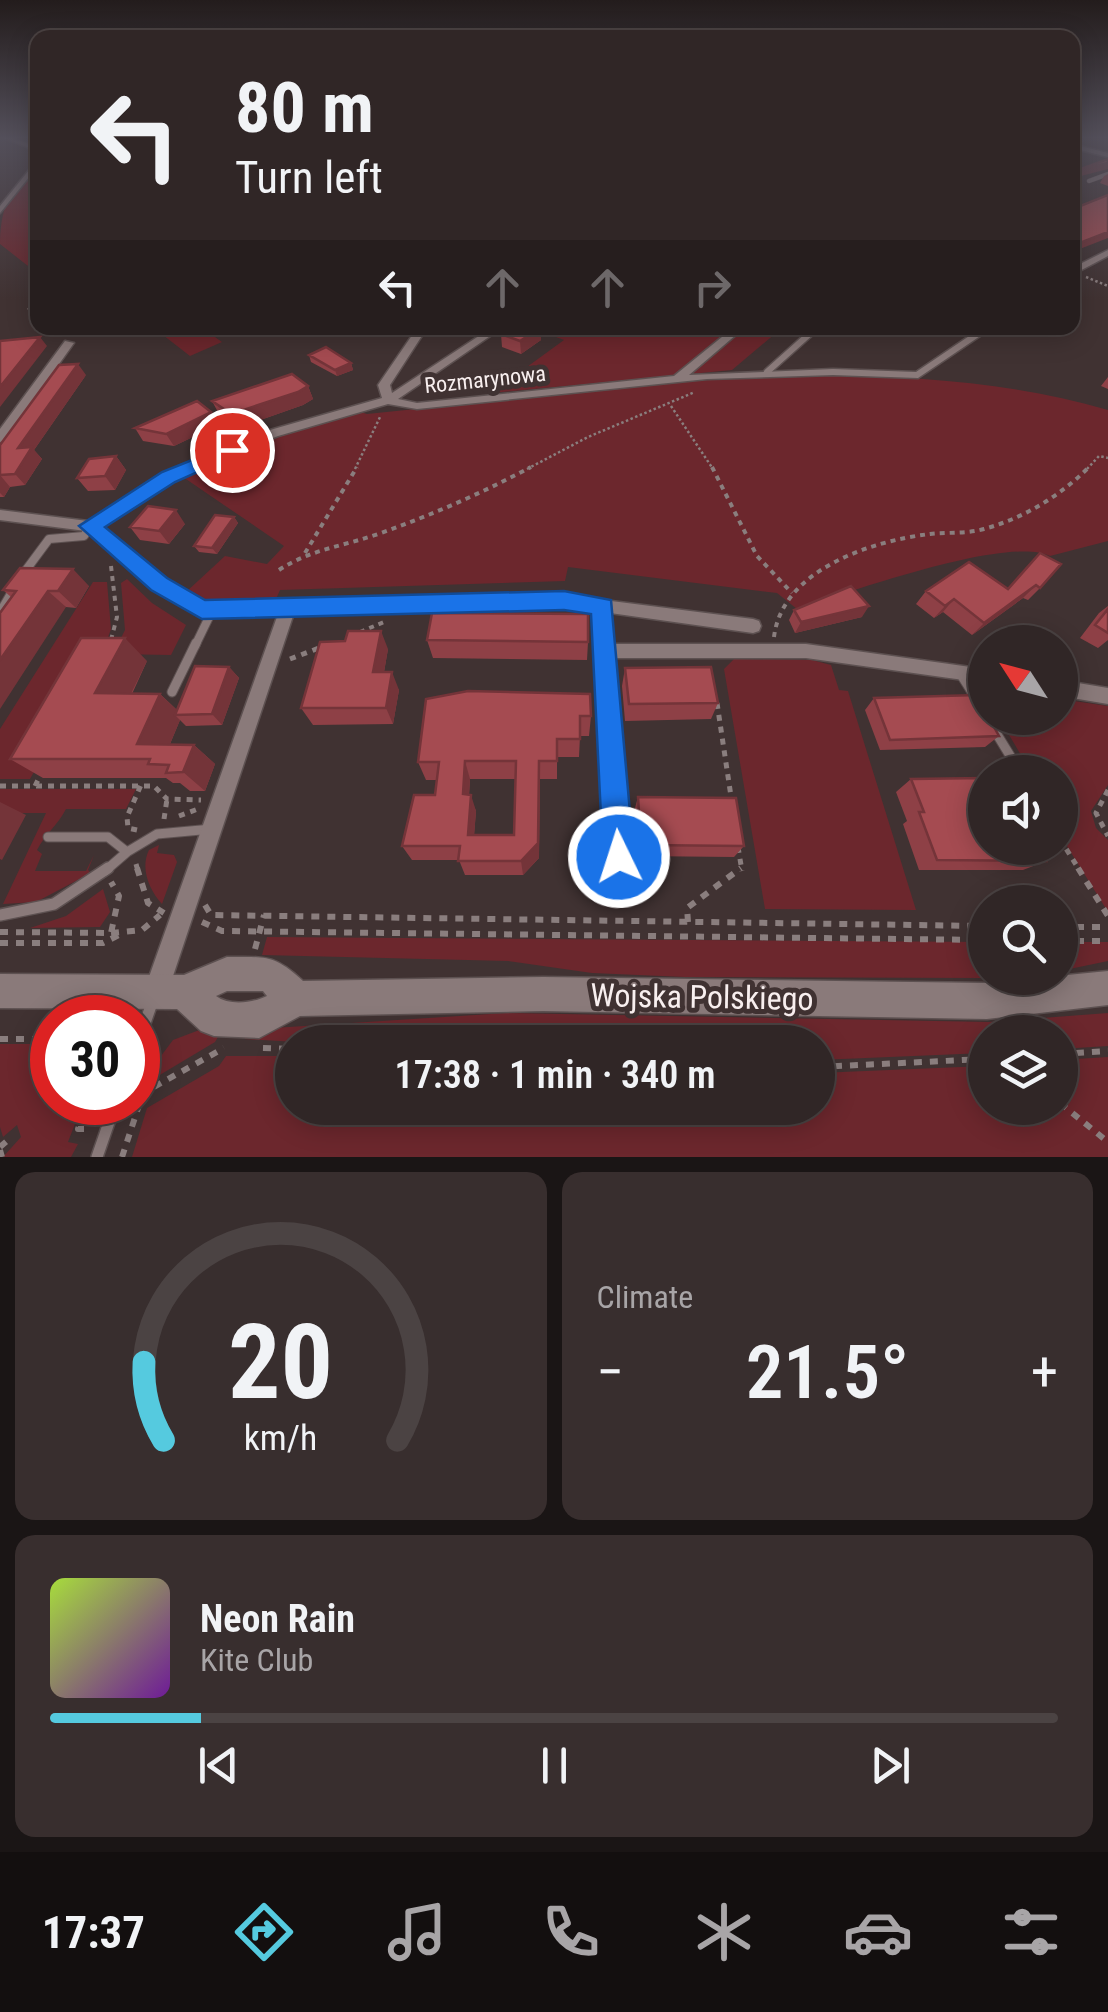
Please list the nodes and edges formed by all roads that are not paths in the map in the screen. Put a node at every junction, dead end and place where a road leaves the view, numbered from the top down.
1 (15, 191) edge
2 (0, 211) edge
3 (1108, 253) edge
4 (1080, 268) edge
5 (416, 335) edge
6 (486, 335) edge
7 (730, 335) edge
8 (808, 335) edge
9 (977, 335) edge
10 (69, 343) dead end
11 (767, 372) junction
12 (678, 378) junction
13 (388, 400) junction
14 (0, 438) edge
15 (0, 515) edge
16 (87, 531) junction
17 (602, 607) junction
18 (212, 610) junction
19 (287, 610) junction
20 (0, 612) edge
21 (753, 626) dead end
22 (606, 651) junction
23 (960, 672) junction
24 (968, 673) edge
25 (968, 686) edge
26 (1078, 691) edge
27 (172, 692) dead end
28 (1108, 696) edge
29 (212, 829) junction
30 (48, 837) dead end
31 (127, 852) junction
32 (619, 857) dead end
33 (0, 915) edge
34 (1108, 988) edge
35 (0, 991) edge
36 (170, 991) junction
37 (160, 1007) edge
38 (108, 1125) edge
39 (97, 1157) edge

1 - 2 street
3 - 4 street
5 - 13 street
6 - 13 street
7 - 12 street
8 - 11 lane
9 - 11 street, Rozmarynowa
10 - 14 street
11 - 12 street, Rozmarynowa
12 - 13 street, Rozmarynowa
13 - 16 street, Rozmarynowa
15 - 16 street
16 - 18 street
16 - 20 lane
17 - 19 street
17 - 21 street
17 - 22 street
18 - 19 street
18 - 27 lane
19 - 29 street
22 - 23 street
22 - 32 street
23 - 24 street
23 - 25 lane
26 - 28 street
29 - 31 lane
29 - 36 street
30 - 31 lane
31 - 33 lane
34 - 36 main road, Wojska Polskiego
35 - 36 main road
36 - 37 lane
38 - 39 lane

